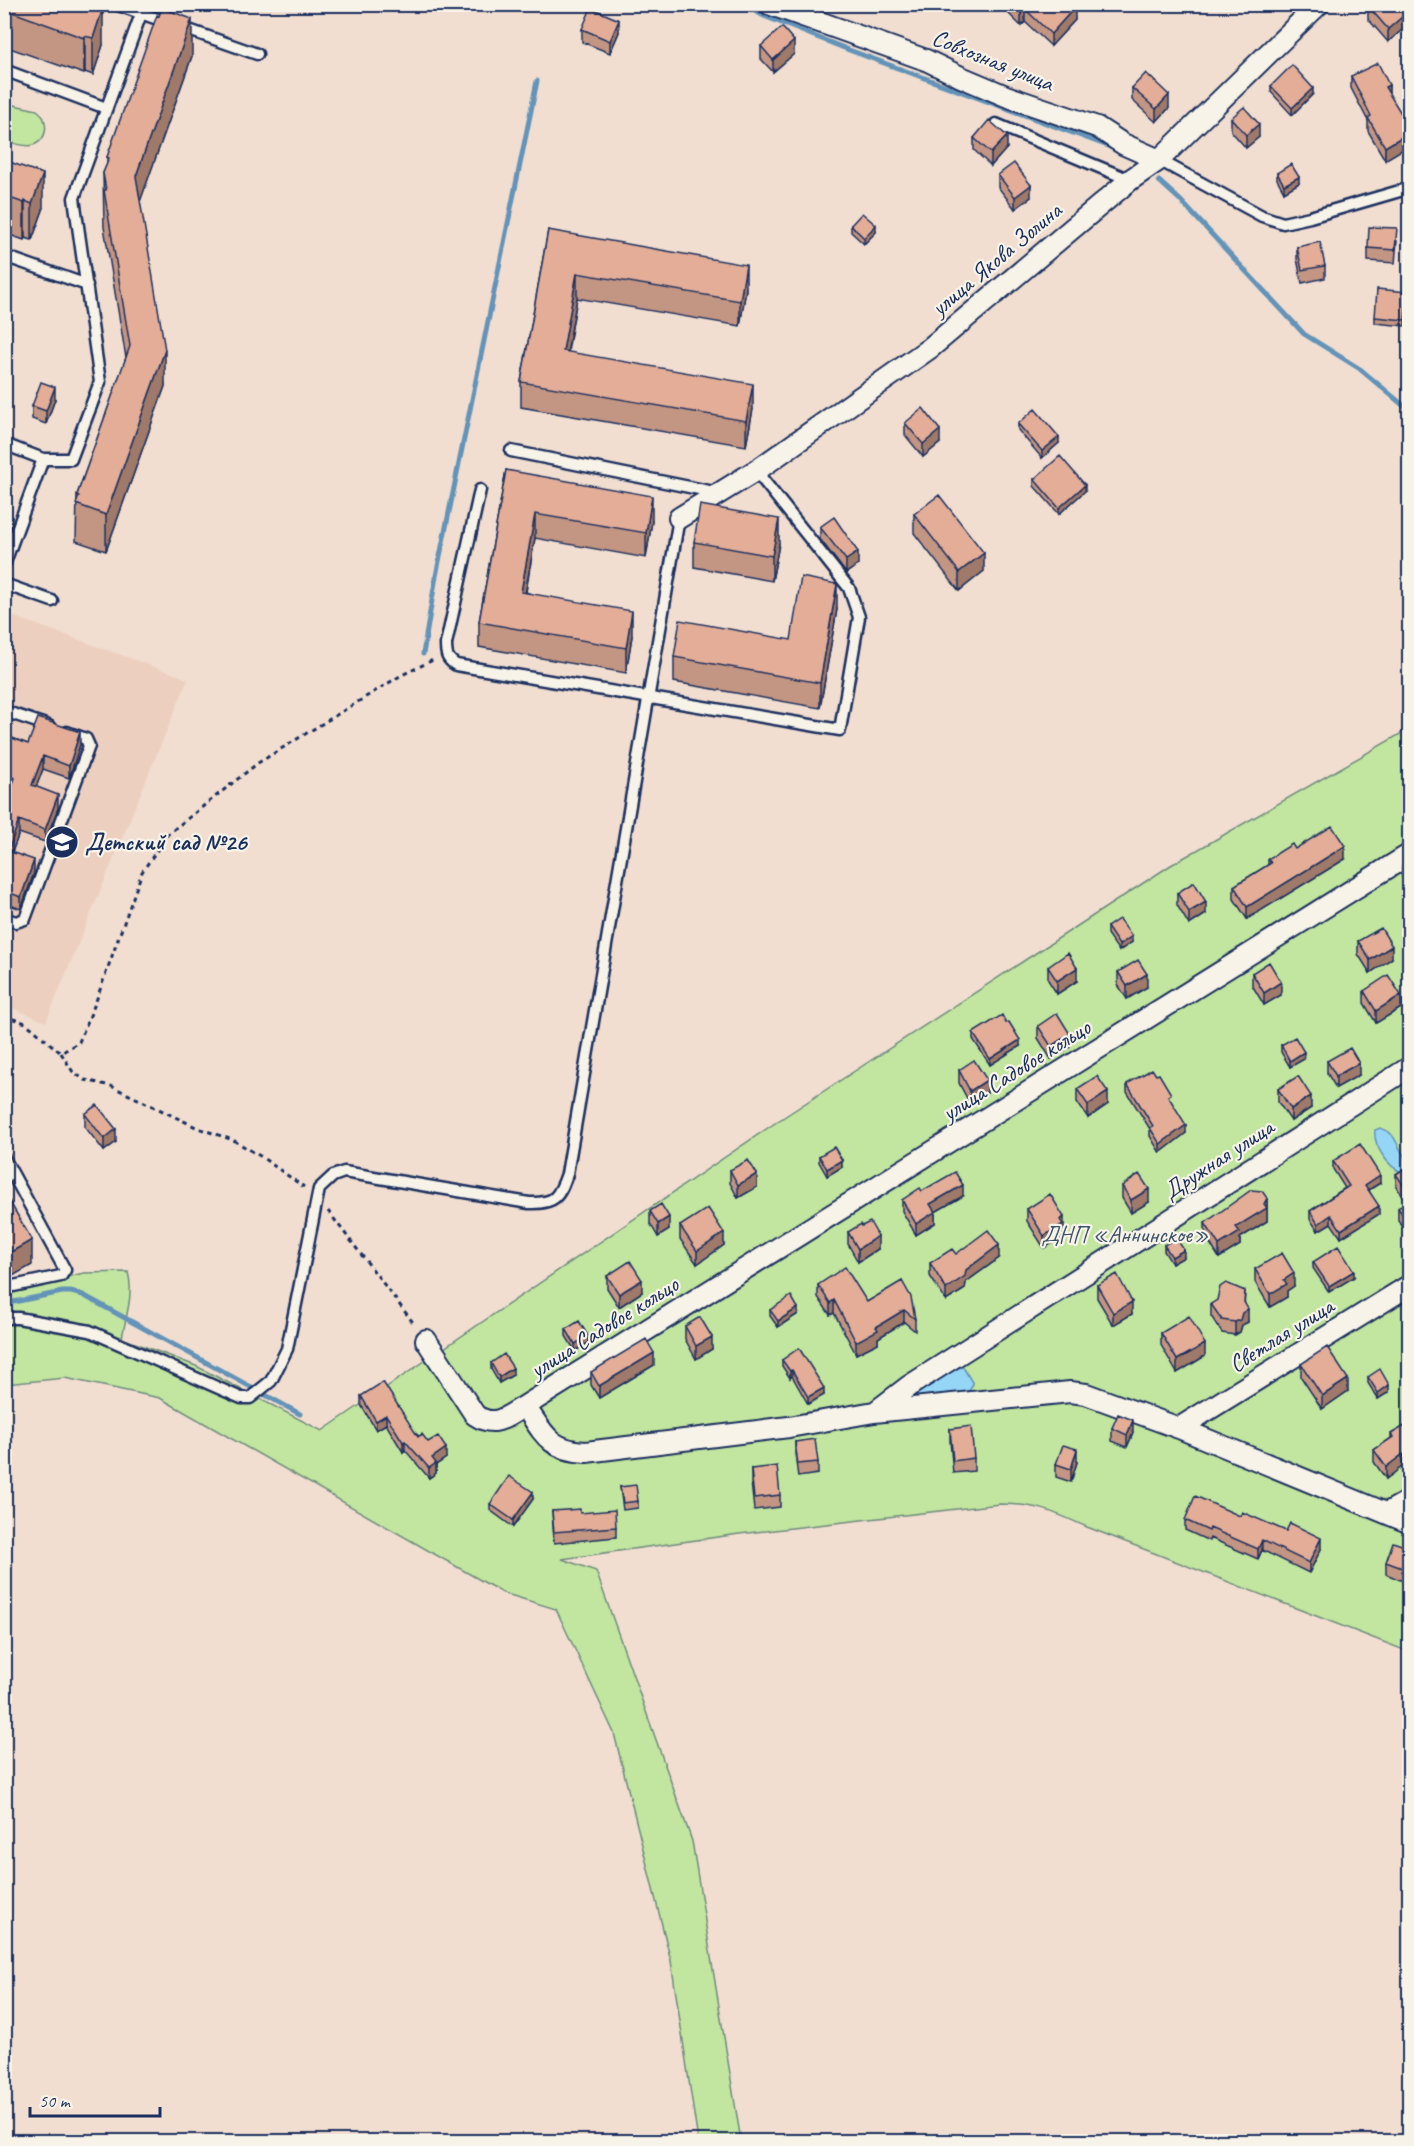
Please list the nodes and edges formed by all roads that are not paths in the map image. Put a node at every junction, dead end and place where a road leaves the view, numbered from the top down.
1 (115, 4) edge
2 (770, 4) edge
3 (1319, 4) edge
4 (141, 14) junction
5 (257, 54) dead end
6 (4, 70) edge
7 (106, 108) junction
8 (996, 124) edge
9 (1159, 159) junction
10 (1130, 180) junction
11 (1410, 188) edge
12 (4, 256) edge
13 (87, 285) junction
14 (4, 444) edge
15 (511, 451) dead end
16 (43, 459) junction
17 (756, 471) junction
18 (480, 490) dead end
19 (719, 493) junction
20 (679, 518) joint
21 (4, 565) edge
22 (4, 584) edge
23 (52, 601) dead end
24 (649, 699) junction
25 (4, 716) edge
26 (1410, 854) edge
27 (4, 918) edge
28 (1410, 1067) edge
29 (4, 1158) edge
30 (1410, 1285) edge
31 (4, 1288) edge
32 (4, 1318) edge
33 (426, 1340) road end
34 (525, 1406) junction
35 (874, 1412) junction
36 (1179, 1428) junction
37 (1410, 1500) edge
38 (1388, 1513) junction
39 (1410, 1523) edge

1 - 4 lane
2 - 9 street, Совхозная улица
3 - 9 street, улица Якова Золина
4 - 5 lane
4 - 7 lane
6 - 7 lane
7 - 13 lane
8 - 10 lane
9 - 10 street, улица Якова Золина
9 - 11 lane
10 - 17 street, улица Якова Золина
12 - 13 lane
13 - 16 lane
14 - 16 lane
15 - 19 lane
16 - 21 lane
17 - 19 street, улица Якова Золина
17 - 24 lane
18 - 24 lane
19 - 20 street, улица Якова Золина
20 - 24 lane
22 - 23 lane
24 - 32 lane
25 - 27 lane
26 - 34 street, улица Садовое кольцо
28 - 35 street, Дружная улица
29 - 31 lane
30 - 36 street, Светлая улица
33 - 34 street
34 - 35 street, улица Садовое кольцо
35 - 36 street, улица Садовое кольцо
36 - 38 street, улица Садовое кольцо
37 - 38 street
38 - 39 street, улица Садовое кольцо

